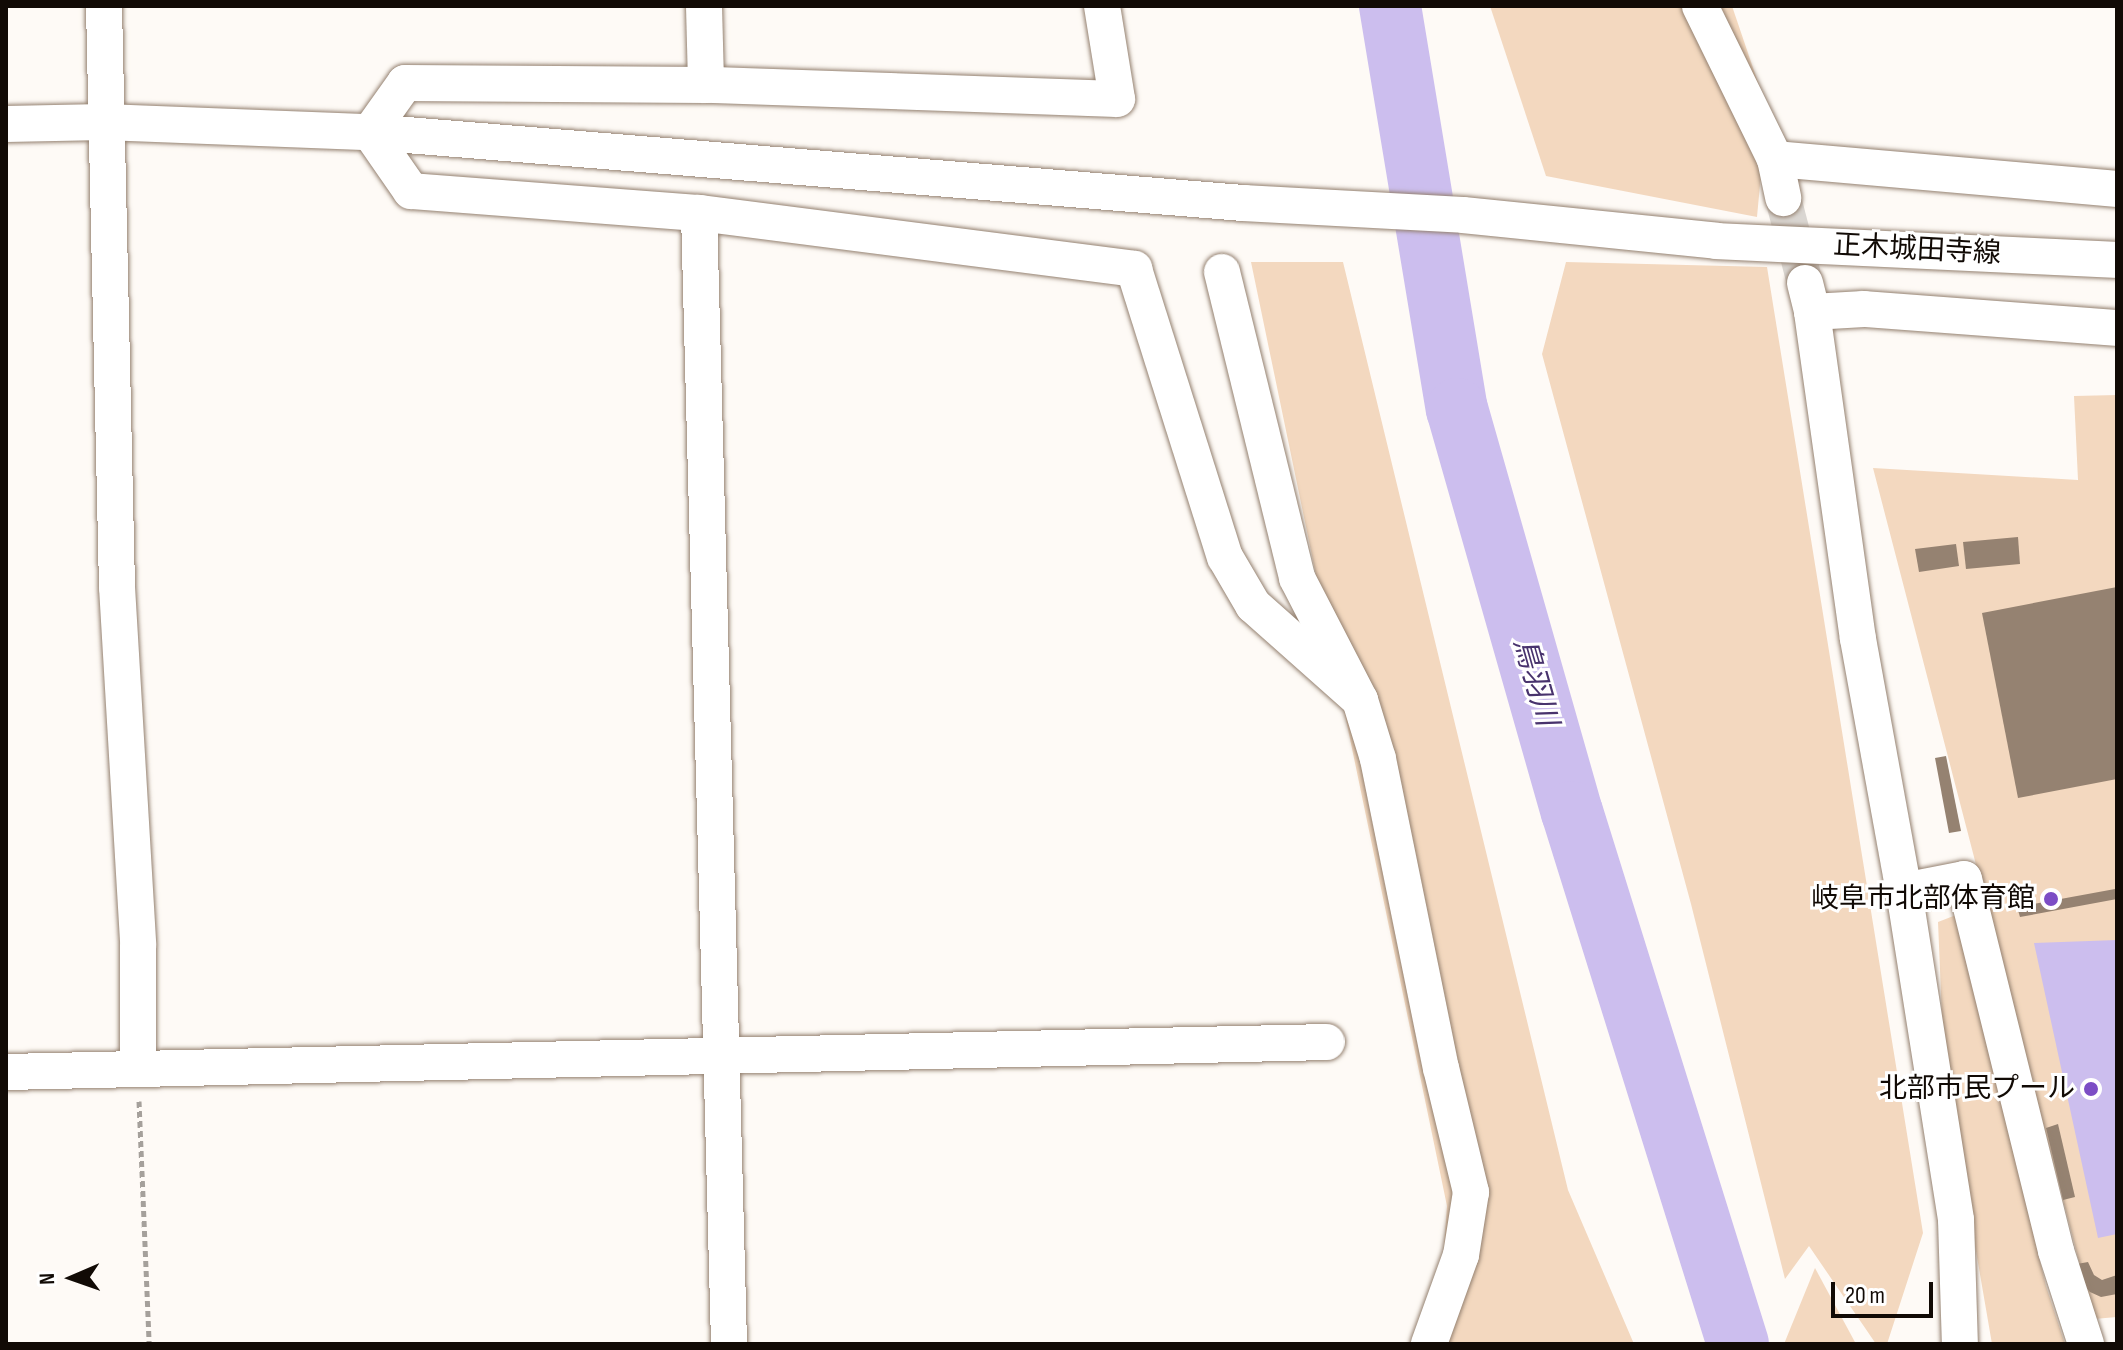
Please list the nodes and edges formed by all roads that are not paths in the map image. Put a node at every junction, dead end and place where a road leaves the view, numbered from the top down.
1 (104, 6) edge
2 (704, 6) edge
3 (1102, 6) edge
4 (1700, 6) edge
5 (706, 85) junction
6 (104, 122) junction
7 (6, 124) edge
8 (370, 132) junction
9 (1775, 159) junction
10 (2117, 189) edge
11 (1783, 198) tunnel mouth
12 (699, 213) junction
13 (2117, 260) edge
14 (1222, 272) dead end
15 (2117, 328) edge
16 (1360, 700) junction
17 (1904, 891) junction
18 (1327, 1042) dead end
19 (721, 1058) junction
20 (138, 1068) junction
21 (6, 1072) edge
22 (729, 1344) edge
23 (1429, 1344) edge
24 (1960, 1344) edge
25 (2086, 1344) edge

1 - 6 street
2 - 5 street
3 - 5 street
4 - 9 street
5 - 8 street
6 - 7 street
6 - 8 street, 正木城田寺線
6 - 20 street
8 - 12 street
8 - 13 street, 正木城田寺線
9 - 10 street
9 - 11 street
12 - 16 street
12 - 19 street
14 - 16 street
15 - 17 street
16 - 23 street
17 - 24 street
17 - 25 street
18 - 19 street
19 - 20 street
19 - 22 street
20 - 21 street

